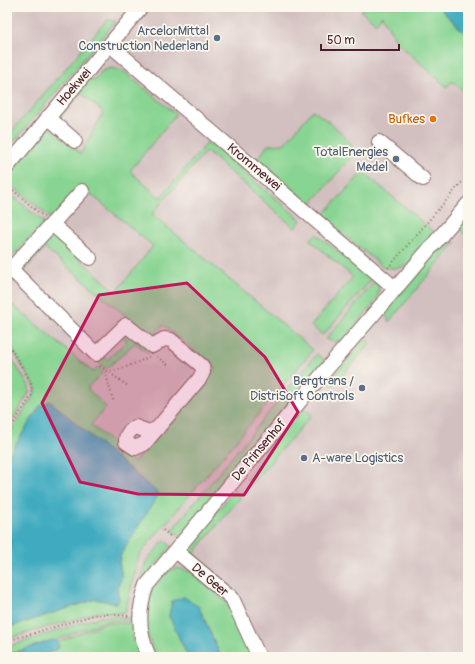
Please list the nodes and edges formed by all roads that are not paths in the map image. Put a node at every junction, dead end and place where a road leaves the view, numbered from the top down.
1 (142, 7) edge
2 (110, 45) junction
3 (48, 117) junction
4 (75, 141) dead end
5 (379, 142) dead end
6 (7, 167) edge
7 (423, 179) dead end
8 (82, 191) dead end
9 (468, 204) edge
10 (52, 224) junction
11 (90, 258) dead end
12 (9, 271) edge
13 (396, 289) junction
14 (158, 428) dead end
15 (176, 551) junction
16 (149, 657) edge
17 (259, 657) edge

1 - 2 street, Hoekwei
2 - 3 street, Hoekwei
2 - 13 street, Krommewei
3 - 4 street
3 - 6 street, Hoekwei
5 - 7 street
8 - 10 street
9 - 13 street, De Prinsenhof
10 - 11 street
10 - 12 street
12 - 14 street
13 - 15 street, De Prinsenhof
15 - 16 street, De Prinsenhof
15 - 17 street, De Geer

